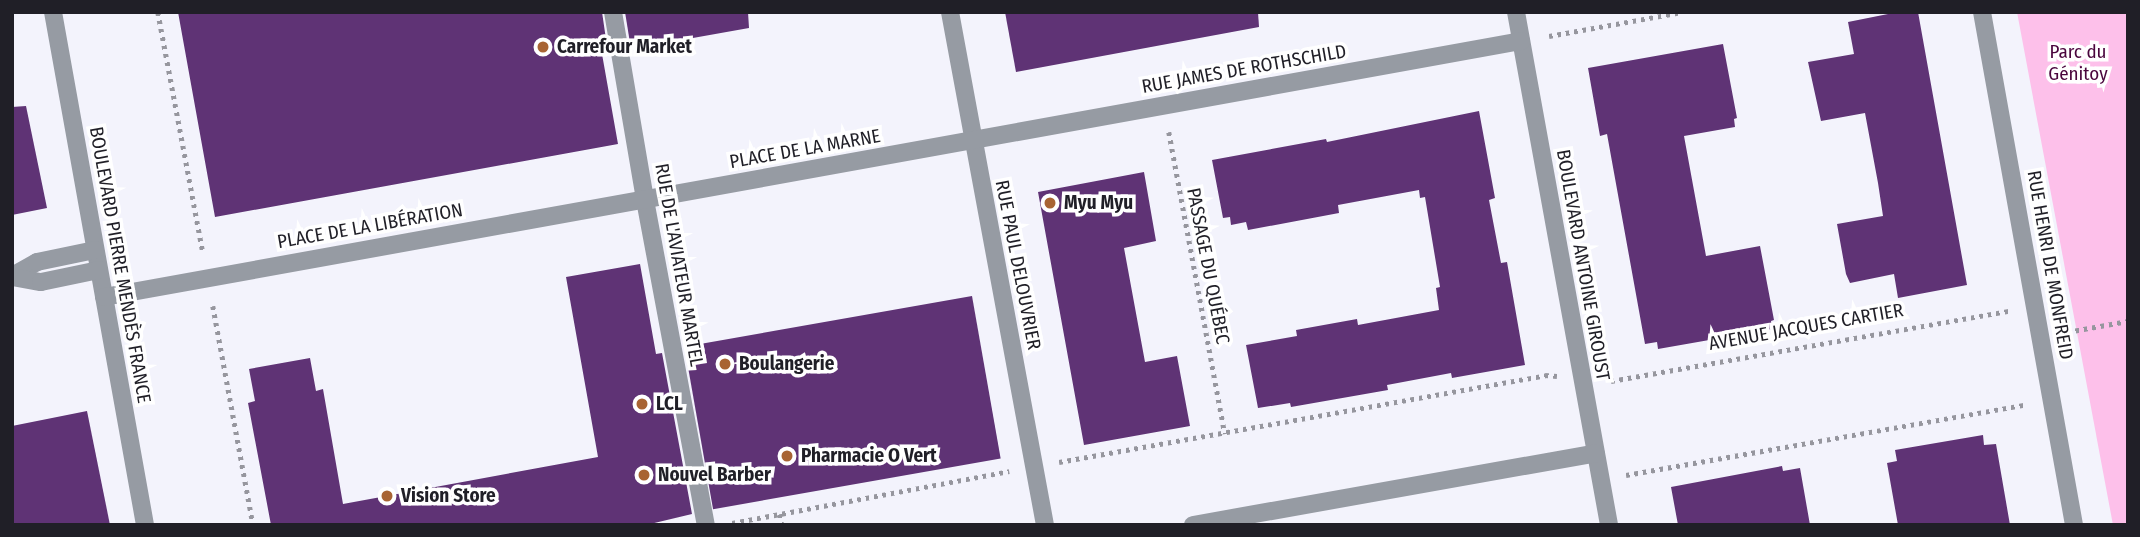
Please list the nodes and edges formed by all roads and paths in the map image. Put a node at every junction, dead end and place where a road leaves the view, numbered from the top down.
1 (54, 12) edge
2 (613, 12) edge
3 (950, 12) edge
4 (1516, 12) edge
5 (1682, 12) edge
6 (1982, 12) edge
7 (1521, 41) junction
8 (1164, 103) junction
9 (974, 141) junction
10 (645, 200) junction
11 (95, 250) junction
12 (99, 270) junction
13 (12, 276) edge
14 (104, 297) junction
15 (2037, 306) junction
16 (2128, 321) edge
17 (2042, 336) junction
18 (1582, 379) junction
19 (2051, 400) junction
20 (1225, 434) junction
21 (1596, 453) junction
22 (1035, 466) junction
23 (1601, 479) junction
24 (780, 514) junction
25 (145, 525) edge
26 (706, 525) edge
27 (720, 525) edge
28 (782, 525) edge
29 (1045, 525) edge
30 (1194, 525) edge
31 (1609, 525) edge
32 (2074, 525) edge

1 - 11 street, BOULEVARD PIERRE MENDÈS FRANCE
2 - 10 street, RUE DE L'AVIATEUR MARTEL
3 - 9 street, RUE PAUL DELOUVRIER
4 - 7 street, BOULEVARD ANTOINE GIROUST
5 - 7 path
6 - 15 street, RUE HENRI DE MONFREID
7 - 8 street, RUE JAMES DE ROTHSCHILD
7 - 18 street, BOULEVARD ANTOINE GIROUST
8 - 9 street, RUE JAMES DE ROTHSCHILD
8 - 20 path, PASSAGE DU QUÉBEC
9 - 10 street, PLACE DE LA MARNE
9 - 22 street, RUE PAUL DELOUVRIER
10 - 14 street, PLACE DE LA LIBÉRATION
10 - 26 street, RUE DE L'AVIATEUR MARTEL
11 - 12 street, BOULEVARD PIERRE MENDÈS FRANCE
11 - 13 street
12 - 13 street
12 - 14 street, BOULEVARD PIERRE MENDÈS FRANCE
14 - 25 street, BOULEVARD PIERRE MENDÈS FRANCE
15 - 17 street, RUE HENRI DE MONFREID
15 - 18 path, AVENUE JACQUES CARTIER
16 - 17 path
17 - 19 street, RUE HENRI DE MONFREID
18 - 20 path, AVENUE JACQUES CARTIER
18 - 21 street, BOULEVARD ANTOINE GIROUST
19 - 23 path
19 - 32 street, RUE HENRI DE MONFREID
20 - 22 path, AVENUE JACQUES CARTIER
21 - 23 street, BOULEVARD ANTOINE GIROUST
21 - 30 street
22 - 24 path, AVENUE JACQUES CARTIER
22 - 29 street, RUE PAUL DELOUVRIER
23 - 31 street, BOULEVARD ANTOINE GIROUST
24 - 27 path, AVENUE JACQUES CARTIER
24 - 28 path

